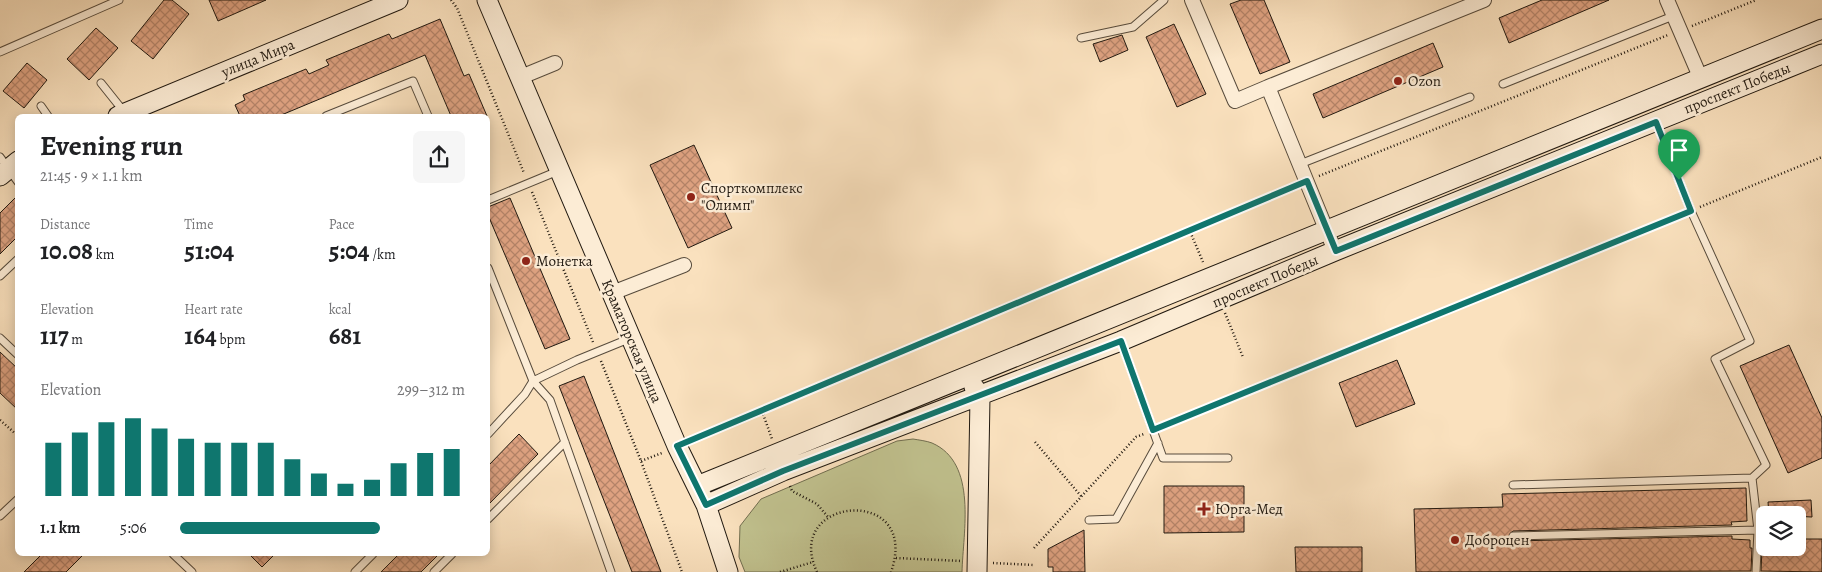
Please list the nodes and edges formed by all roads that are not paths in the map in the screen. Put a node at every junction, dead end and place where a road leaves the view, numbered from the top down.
1 (119, 0) edge
2 (398, 0) edge
3 (487, 0) edge
4 (1164, 0) edge
5 (1192, 0) edge
6 (1484, 0) edge
7 (1666, 0) edge
8 (1673, 16) junction
9 (1822, 29) edge
10 (1081, 38) dead end
11 (0, 52) edge
12 (1822, 54) edge
13 (555, 63) dead end
14 (521, 77) junction
15 (1701, 79) junction
16 (101, 83) dead end
17 (1503, 84) dead end
18 (1268, 87) junction
19 (1470, 97) dead end
20 (41, 106) dead end
21 (47, 114) edge
22 (120, 114) edge
23 (123, 114) edge
24 (331, 114) edge
25 (427, 114) edge
26 (1656, 122) junction
27 (1300, 164) junction
28 (561, 170) junction
29 (490, 199) edge
30 (1327, 231) junction
31 (1336, 251) junction
32 (15, 261) edge
33 (684, 265) dead end
34 (490, 273) edge
35 (0, 276) edge
36 (612, 293) junction
37 (0, 338) edge
38 (632, 338) junction
39 (1121, 341) junction
40 (15, 352) edge
41 (968, 377) junction
42 (534, 381) junction
43 (980, 397) junction
44 (490, 432) edge
45 (565, 442) junction
46 (1158, 443) junction
47 (1228, 458) dead end
48 (1752, 478) junction
49 (1513, 484) dead end
50 (697, 486) junction
51 (15, 501) edge
52 (706, 505) junction
53 (1756, 513) edge
54 (0, 516) edge
55 (490, 517) edge
56 (1089, 520) dead end
57 (1756, 530) edge
58 (1514, 536) dead end
59 (175, 556) edge
60 (371, 556) edge
61 (450, 556) edge
62 (1757, 556) edge
63 (192, 572) edge
64 (355, 572) edge
65 (434, 572) edge
66 (611, 572) edge
67 (728, 572) edge
68 (977, 572) edge
69 (1756, 572) edge

1 - 11 lane
2 - 23 main road, улица Мира
3 - 14 main road, Краматорская улица
4 - 10 lane
5 - 18 street
6 - 18 street
7 - 8 street
8 - 15 street
8 - 17 lane
9 - 15 main road
12 - 26 main road, проспект Победы
13 - 14 street
14 - 28 main road, Краматорская улица
15 - 30 main road
16 - 22 lane
18 - 27 street
19 - 27 lane
20 - 21 lane
24 - 25 lane
26 - 31 main road, проспект Победы
26 - 48 lane
27 - 30 street
28 - 29 lane
28 - 36 main road, Краматорская улица
30 - 31 street
30 - 41 main road
31 - 39 main road, проспект Победы
32 - 35 lane
33 - 36 street
34 - 42 lane
36 - 38 main road, Краматорская улица
37 - 40 lane
38 - 42 lane
38 - 50 main road, Краматорская улица
39 - 43 main road, проспект Победы
39 - 46 lane
41 - 43 main road
41 - 50 main road
42 - 44 lane
42 - 45 lane
43 - 52 main road, проспект Победы
43 - 68 main road
45 - 55 lane
45 - 66 lane
46 - 47 lane
46 - 56 lane
48 - 49 lane
48 - 53 lane
50 - 52 main road, Краматорская улица
51 - 54 lane
52 - 67 main road, Краматорская улица
57 - 58 lane
59 - 63 lane
60 - 64 lane
61 - 65 lane
62 - 69 lane

